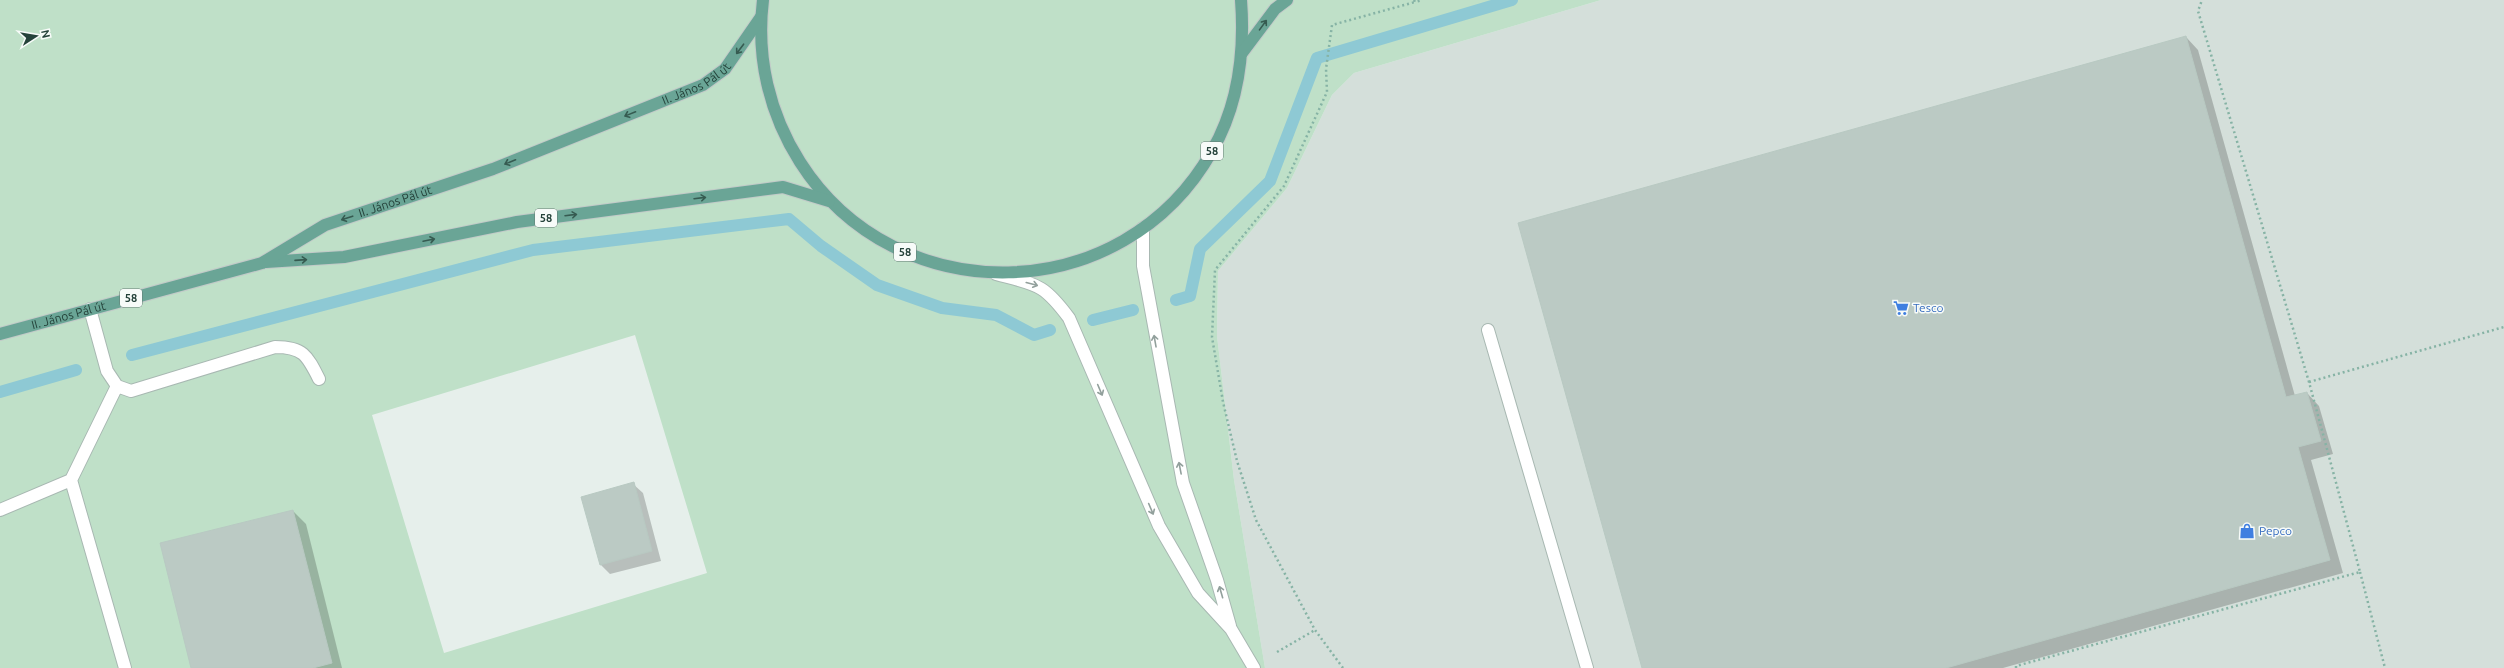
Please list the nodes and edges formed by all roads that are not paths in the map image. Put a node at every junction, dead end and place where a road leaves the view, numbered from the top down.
1 (763, 0) edge
2 (1242, 0) edge
3 (1287, 0) edge
4 (761, 17) junction
5 (1242, 54) junction
6 (830, 201) junction
7 (1143, 228) junction
8 (262, 263) junction
9 (994, 273) junction
10 (90, 309) junction
11 (1488, 330) dead end
12 (0, 334) edge
13 (319, 379) dead end
14 (117, 386) junction
15 (71, 480) junction
16 (0, 510) edge
17 (1231, 629) junction
18 (1254, 667) edge
19 (125, 668) edge
20 (1587, 668) edge

1 - 4 main road, 58
2 - 5 main road, 58
5 -> 3 main road, 58
4 - 6 main road, 58
4 -> 8 main road, II. János Pál út / 58
5 - 7 main road, 58
8 -> 6 main road, 58
6 - 9 main road, 58
7 - 9 main road, 58
17 -> 7 street
8 - 10 main road, II. János Pál út / 58
9 -> 17 street
10 - 12 main road, II. János Pál út / 58
10 - 14 street
11 - 20 street
13 - 14 street
14 - 15 street
15 - 16 street
15 - 19 street
17 - 18 street

